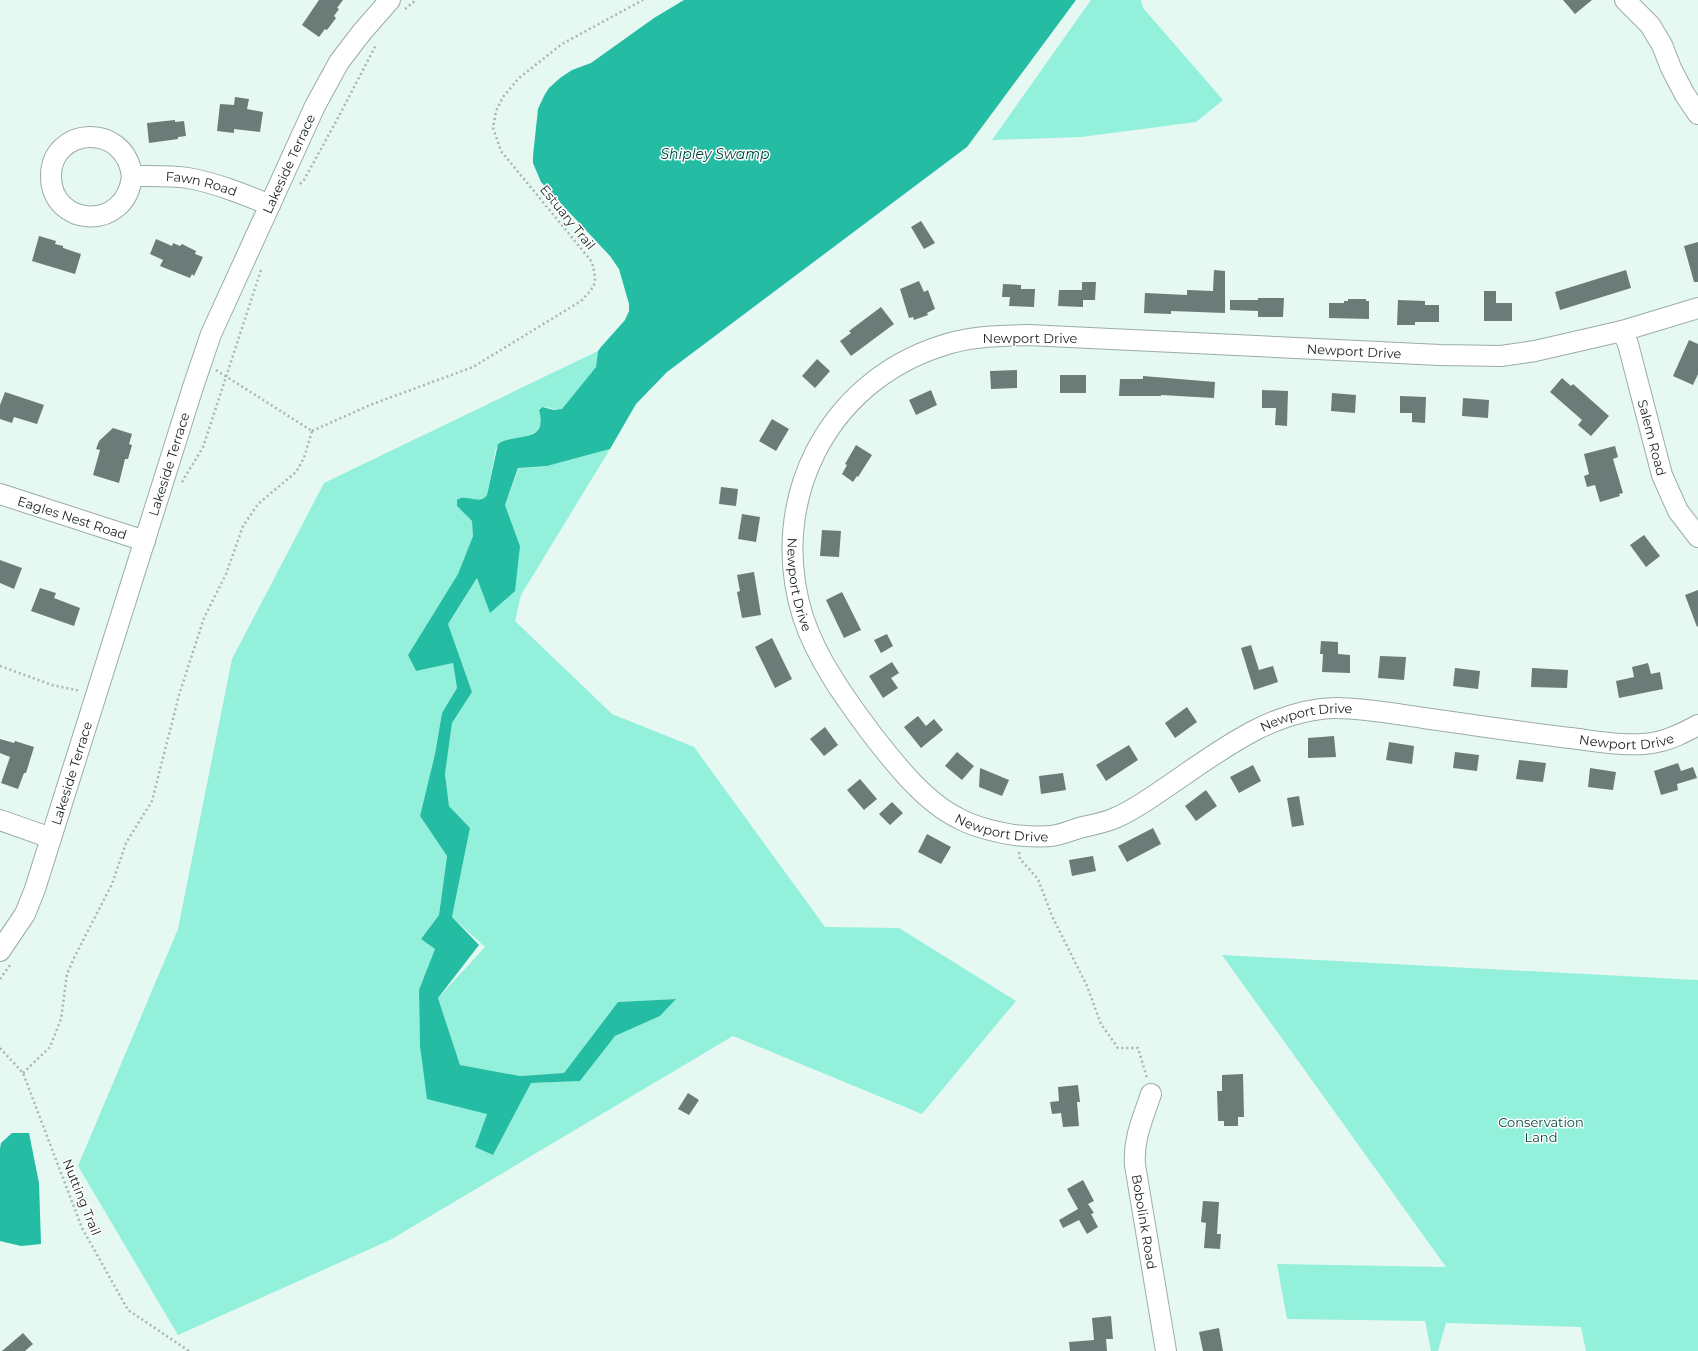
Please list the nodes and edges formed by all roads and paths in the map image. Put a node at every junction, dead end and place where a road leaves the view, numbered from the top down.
1 (416, 0) edge
2 (643, 0) edge
3 (1624, 0) edge
4 (395, 7) edge
5 (377, 42) dead end
6 (1698, 114) edge
7 (132, 176) junction
8 (295, 189) dead end
9 (270, 205) junction
10 (262, 263) dead end
11 (1698, 308) edge
12 (1622, 331) junction
13 (202, 362) junction
14 (226, 377) junction
15 (312, 431) junction
16 (181, 485) dead end
17 (0, 494) edge
18 (1698, 537) edge
19 (145, 541) junction
20 (0, 666) edge
21 (97, 694) junction
22 (1698, 725) edge
23 (0, 820) edge
24 (1015, 835) junction
25 (51, 838) junction
26 (6, 956) edge
27 (0, 979) edge
28 (0, 1048) edge
29 (23, 1073) junction
30 (1151, 1094) joint
31 (189, 1351) edge
32 (1166, 1351) edge

1 - 4 path
2 - 15 path, Estuary Trail
3 - 6 street
4 - 9 street, Lakeside Terrace
5 - 8 path
7 - 7 street
7 - 9 street, Fawn Road
9 - 13 street, Lakeside Terrace
10 - 14 path
11 - 12 street, Newport Drive
12 - 18 street, Salem Road
12 - 24 street, Newport Drive
13 - 14 path
13 - 19 street, Lakeside Terrace
14 - 15 path
14 - 16 path
15 - 29 path
17 - 19 street, Eagles Nest Road
19 - 21 street, Lakeside Terrace
20 - 21 path
21 - 25 street, Lakeside Terrace
22 - 24 street, Newport Drive
23 - 25 street
24 - 30 path
25 - 26 street, Lakeside Terrace
26 - 27 path
28 - 29 path, Nutting Trail
29 - 31 path, Nutting Trail
30 - 32 street, Bobolink Road

